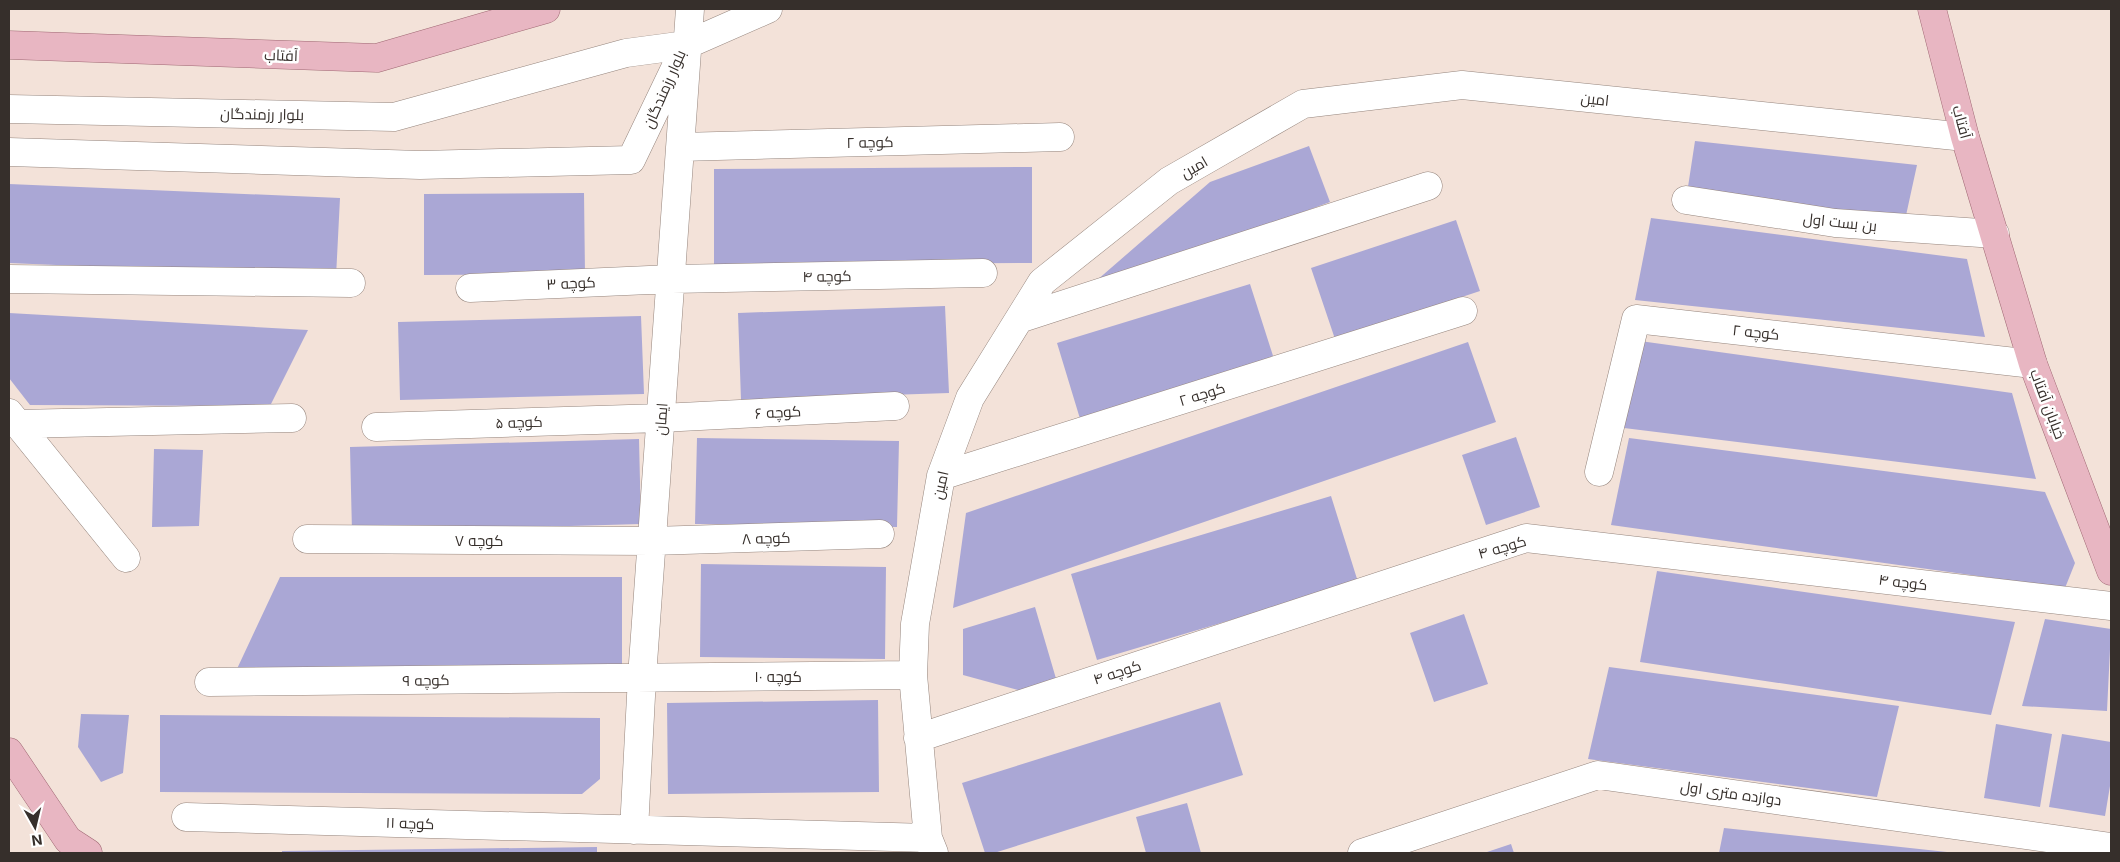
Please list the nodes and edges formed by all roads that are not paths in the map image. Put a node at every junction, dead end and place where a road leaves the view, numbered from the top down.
1 (546, 9) edge
2 (690, 9) edge
3 (768, 9) edge
4 (1932, 9) edge
5 (9, 45) edge
6 (686, 45) junction
7 (9, 109) edge
8 (1060, 137) dead end
9 (1966, 137) junction
10 (680, 147) junction
11 (9, 152) edge
12 (1428, 186) dead end
13 (1686, 200) dead end
14 (1995, 234) junction
15 (983, 273) dead end
16 (9, 278) edge
17 (672, 279) junction
18 (351, 283) dead end
19 (470, 288) dead end
20 (1463, 312) dead end
21 (1019, 319) junction
22 (2033, 364) junction
23 (895, 406) dead end
24 (13, 418) edge
25 (292, 418) dead end
26 (661, 418) junction
27 (376, 427) dead end
28 (1599, 472) dead end
29 (941, 476) junction
30 (880, 534) dead end
31 (306, 539) dead end
32 (652, 541) junction
33 (126, 558) dead end
34 (2111, 571) edge
35 (2111, 606) edge
36 (913, 675) junction
37 (642, 677) junction
38 (209, 682) dead end
39 (918, 738) junction
40 (9, 752) edge
41 (186, 817) dead end
42 (634, 830) junction
43 (931, 846) edge
44 (2111, 847) edge
45 (88, 853) edge
46 (1362, 853) edge

1 - 5 main road, آفتاب
2 - 6 street, ایمان
3 - 6 street
4 - 9 main road, آفتاب
6 - 7 street, بلوار رزمندگان
6 - 10 street, ایمان
6 - 11 street, بلوار رزمندگان
8 - 10 street, کوچه ۲
9 - 14 main road, آفتاب
9 - 21 street, امین
10 - 17 street, ایمان
12 - 21 street
13 - 14 street, بن بست اول
14 - 22 main road, خیابان آفتاب
15 - 17 street, کوچه ۴
16 - 18 street
17 - 19 street, کوچه ۳
17 - 26 street, ایمان
20 - 29 street, کوچه ۲
21 - 29 street, امین
22 - 28 street, کوچه ۲
22 - 34 main road, خیابان آفتاب
23 - 26 street, کوچه ۶
24 - 25 street
24 - 33 street
26 - 27 street, کوچه ۵
26 - 32 street, ایمان
29 - 36 street, امین
30 - 32 street, کوچه ۸
31 - 32 street, کوچه ۷
32 - 37 street, ایمان
35 - 39 street, کوچه ۴
36 - 37 street, کوچه ۱۰
36 - 39 street, امین
37 - 38 street, کوچه ۹
37 - 42 street, ایمان
39 - 43 street, امین
40 - 45 main road
41 - 42 street, کوچه ۱۱
42 - 43 street, کوچه ۱۱
44 - 46 street, دوازده متری اول

